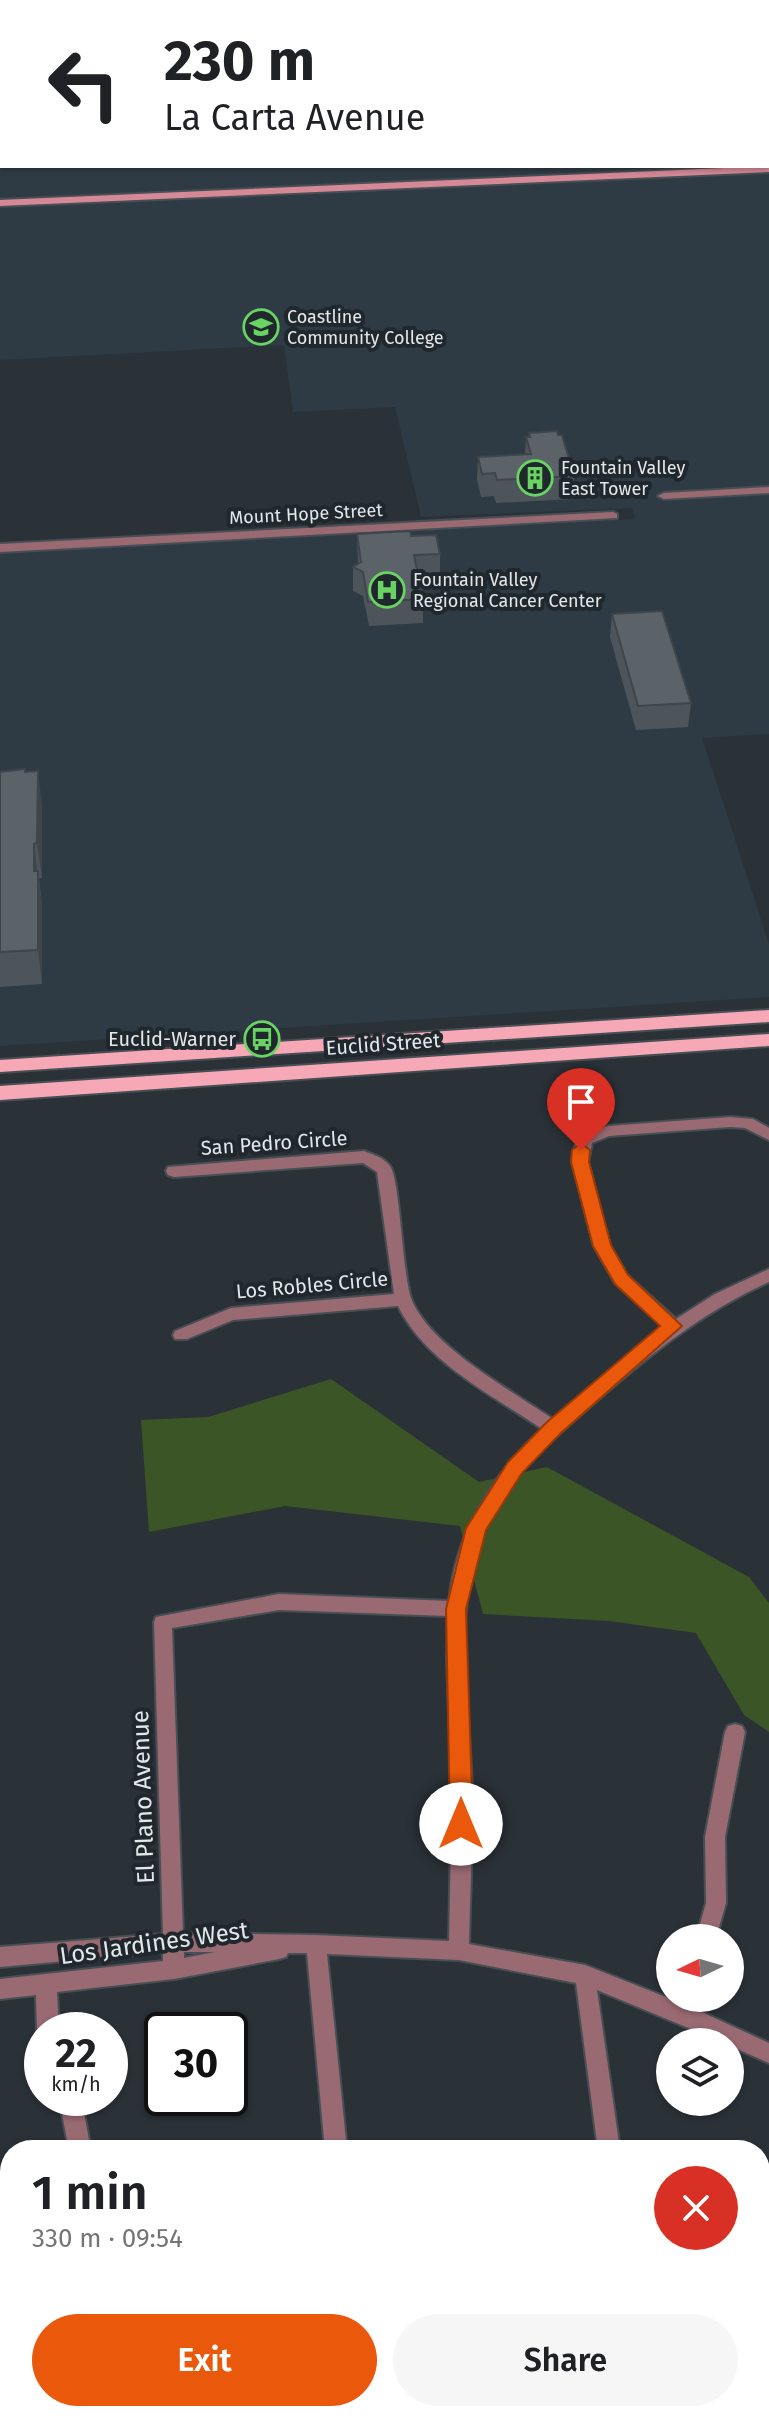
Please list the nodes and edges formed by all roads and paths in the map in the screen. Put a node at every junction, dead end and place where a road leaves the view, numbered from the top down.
1 (769, 169) edge
2 (0, 203) edge
3 (769, 490) edge
4 (664, 496) dead end
5 (613, 516) dead end
6 (0, 548) edge
7 (769, 1016) edge
8 (769, 1040) edge
9 (0, 1066) edge
10 (0, 1093) edge
11 (769, 1135) edge
12 (174, 1171) dead end
13 (766, 1279) edge
14 (404, 1299) junction
15 (673, 1326) junction
16 (181, 1335) dead end
17 (554, 1428) junction
18 (456, 1609) junction
19 (735, 1732) dead end
20 (710, 1924) edge
21 (174, 1942) junction
22 (316, 1944) junction
23 (459, 1951) junction
24 (0, 1957) edge
25 (174, 1969) junction
26 (585, 1975) junction
27 (46, 1985) junction
28 (0, 1989) edge
29 (656, 1997) edge
30 (47, 2012) edge
31 (696, 2012) edge
32 (769, 2053) edge
33 (73, 2116) edge
34 (78, 2140) edge
35 (335, 2140) edge
36 (608, 2140) edge

1 - 2 street
3 - 4 street
5 - 6 street, Mount Hope Street
7 - 9 main road, Euclid Street
8 - 10 main road, Euclid Street
11 - 15 street
12 - 14 street, San Pedro Circle
13 - 15 street
14 - 16 street, Los Robles Circle
14 - 17 street
15 - 17 street
17 - 18 street
18 - 21 street, El Plano Avenue
18 - 23 street
19 - 20 street
21 - 22 street, Los Jardines West
21 - 24 street, Los Jardines West
21 - 25 street, El Plano Avenue
22 - 23 street, Los Jardines West
22 - 25 street, Los Jardines West
22 - 35 street
23 - 26 street, Los Jardines West
25 - 27 street, Los Jardines West
26 - 29 street, Los Jardines West
26 - 36 street
27 - 28 street, Los Jardines West
27 - 30 street
31 - 32 street, Los Jardines West
33 - 34 street

